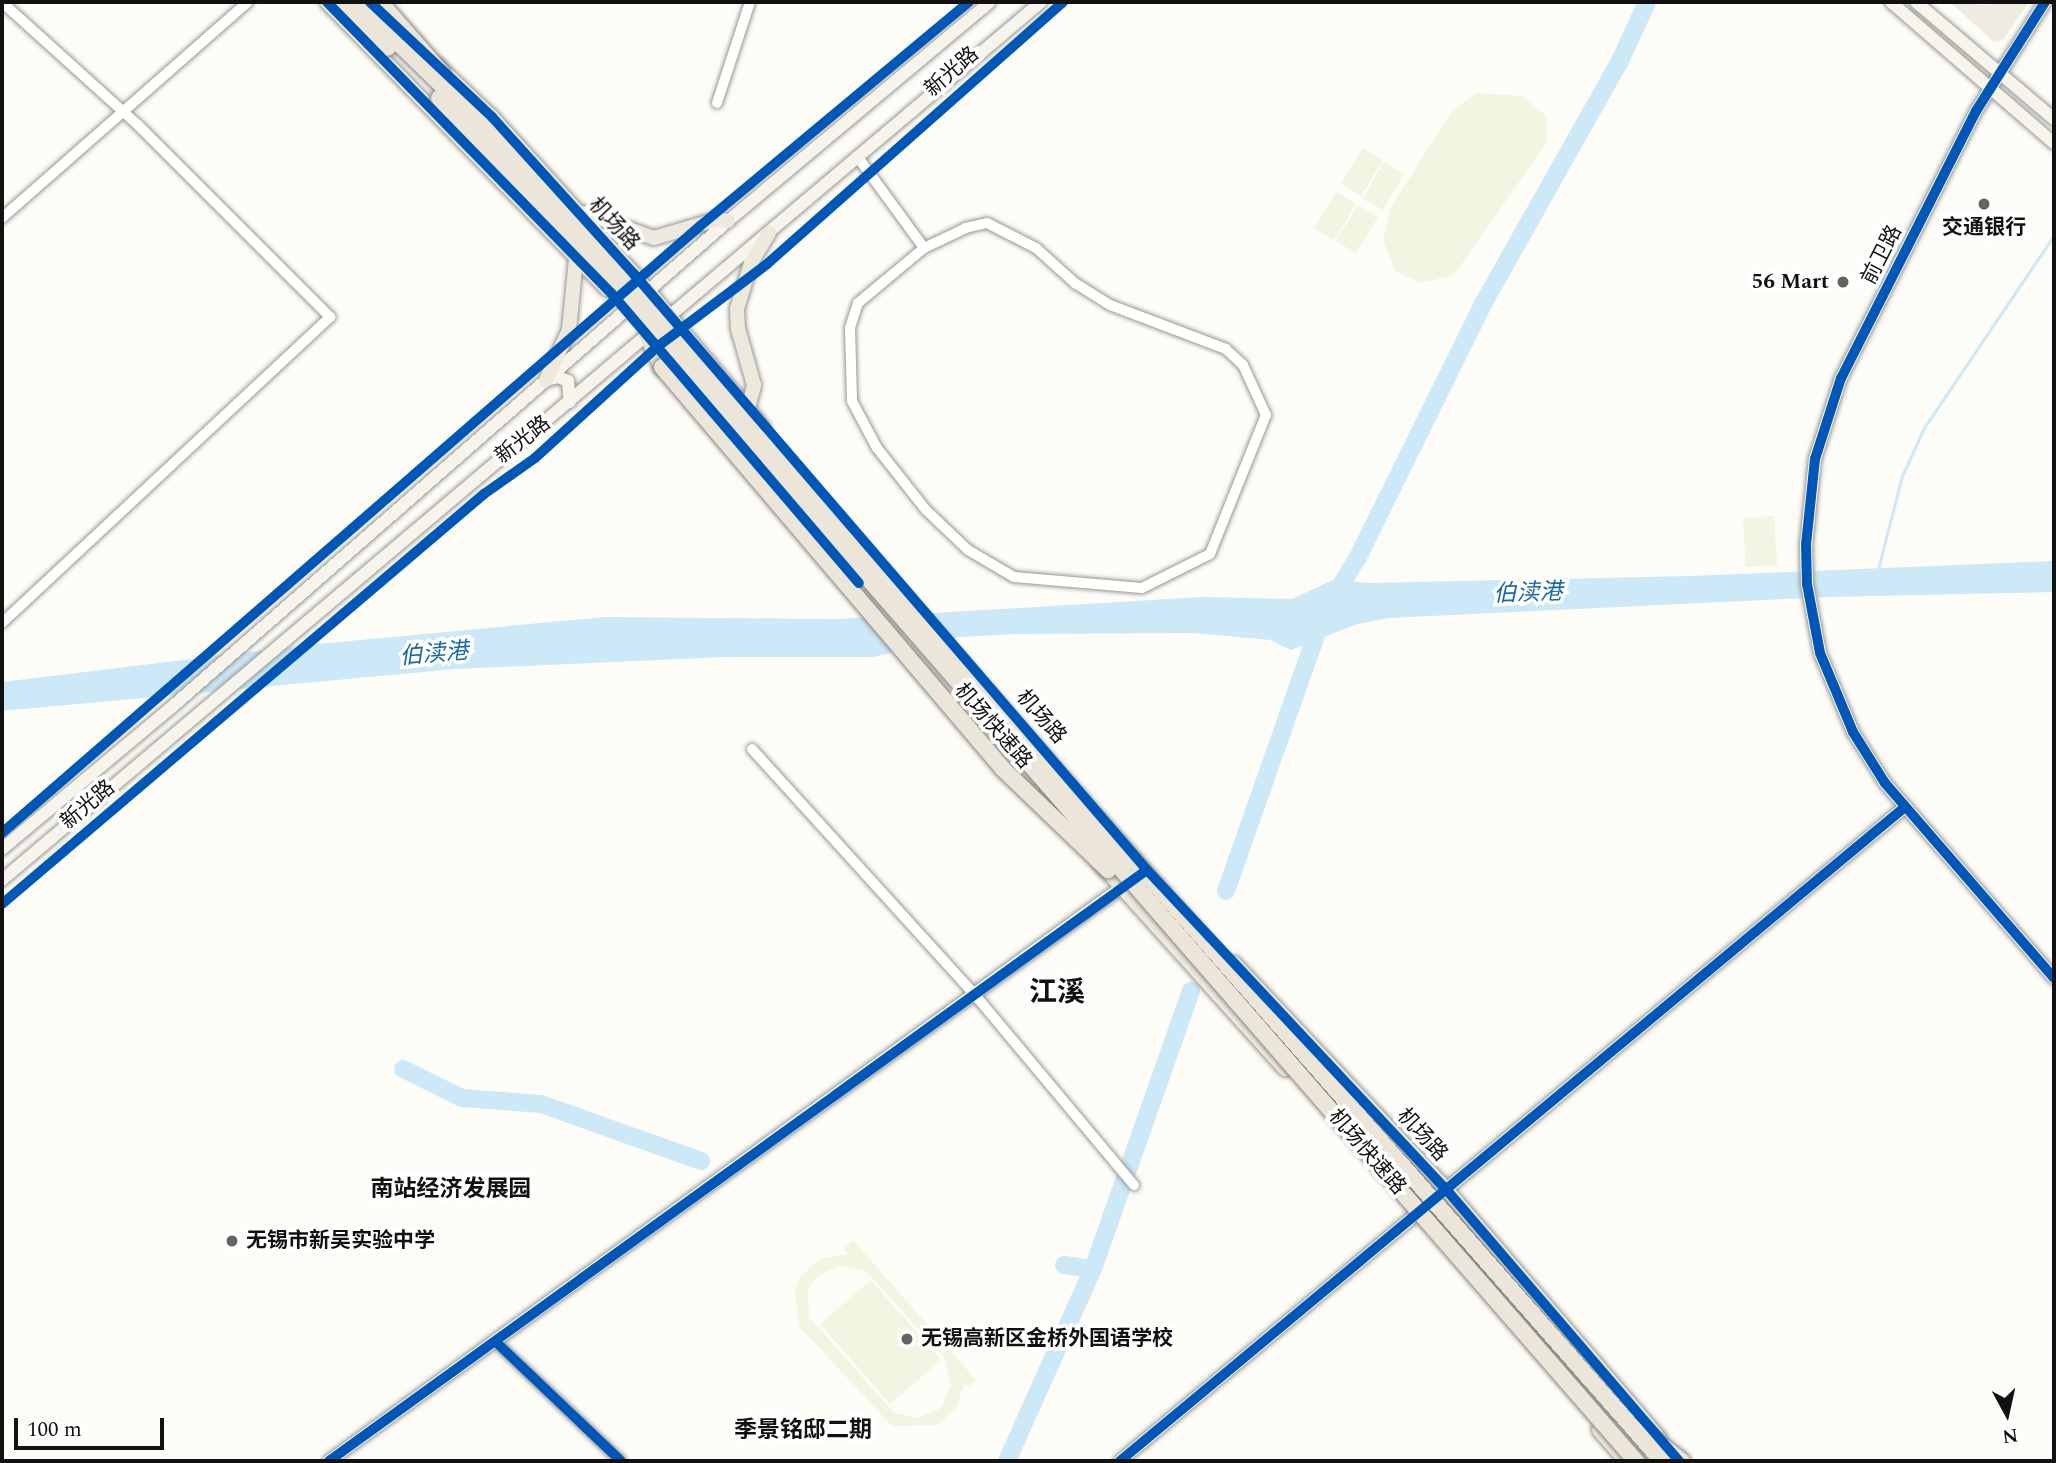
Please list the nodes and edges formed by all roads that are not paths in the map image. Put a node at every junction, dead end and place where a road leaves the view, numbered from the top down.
1 (2, 2) edge
2 (248, 2) edge
3 (327, 2) edge
4 (339, 2) edge
5 (356, 2) edge
6 (370, 2) edge
7 (380, 2) edge
8 (750, 2) edge
9 (990, 2) edge
10 (1041, 2) edge
11 (1891, 2) edge
12 (1916, 2) edge
13 (2045, 2) edge
14 (1999, 72) junction
15 (1991, 85) junction
16 (717, 103) dead end
17 (123, 112) junction
18 (2054, 119) edge
19 (2054, 142) edge
20 (510, 152) junction
21 (857, 156) junction
22 (569, 203) junction
23 (2, 218) edge
24 (729, 221) junction
25 (769, 233) junction
26 (924, 248) junction
27 (576, 258) junction
28 (649, 291) junction
29 (627, 311) junction
30 (670, 315) junction
31 (647, 335) junction
32 (546, 380) junction
33 (570, 402) junction
34 (748, 408) junction
35 (2, 623) edge
36 (752, 749) dead end
37 (1905, 807) junction
38 (2, 849) edge
39 (1147, 870) junction
40 (2, 880) edge
41 (1123, 887) junction
42 (1146, 903) junction
43 (2054, 978) edge
44 (975, 995) junction
45 (1134, 1185) dead end
46 (1445, 1188) junction
47 (1413, 1214) junction
48 (496, 1343) junction
49 (1617, 1410) junction
50 (329, 1461) edge
51 (621, 1461) edge
52 (1120, 1461) edge
53 (1626, 1461) edge
54 (1636, 1461) edge
55 (1662, 1461) edge
56 (1680, 1461) edge

1 - 17 street
2 - 17 street
3 - 27 main road
4 - 42 highway, 机场快速路, bridge
5 - 20 highway, 机场快速路, bridge
6 - 22 main road, 机场路
7 - 20 highway, bridge
8 - 16 street
9 - 24 main road, 新光路
10 - 21 main road, 新光路
11 - 15 main road
12 - 14 main road
13 - 14 street, 前卫路
14 - 15 street, 前卫路
14 - 18 main road
15 - 19 main road
15 - 37 street, 前卫路
17 - 23 street
17 - 35 street
20 - 49 highway, 机场快速路, bridge
21 - 25 main road, 新光路
21 - 26 street
22 - 24 main road
22 - 28 main road, 机场路
24 - 28 main road, 新光路
25 - 30 main road, 新光路
25 - 34 main road
26 - 26 street
27 - 29 main road
27 - 32 main road
28 - 29 main road, 新光路
28 - 30 main road, 机场路
29 - 31 main road
29 - 32 main road, 新光路
30 - 31 main road, 新光路
30 - 34 main road, 机场路
31 - 33 main road, 新光路
31 - 41 main road
31 - 42 highway, bridge
32 - 33 main road
32 - 38 main road, 新光路
33 - 40 main road, 新光路
34 - 39 main road, 机场路, bridge
36 - 44 street
37 - 43 street, 前卫路
37 - 46 street
39 - 41 street
39 - 46 main road, 机场路
41 - 44 street
41 - 47 main road
42 - 54 highway, 机场快速路, bridge
44 - 45 street
44 - 48 street
46 - 47 street
46 - 56 main road, 机场路
47 - 52 street
47 - 53 main road
48 - 50 street
48 - 51 street
49 - 55 highway, 机场快速路, bridge
49 - 56 highway, bridge

